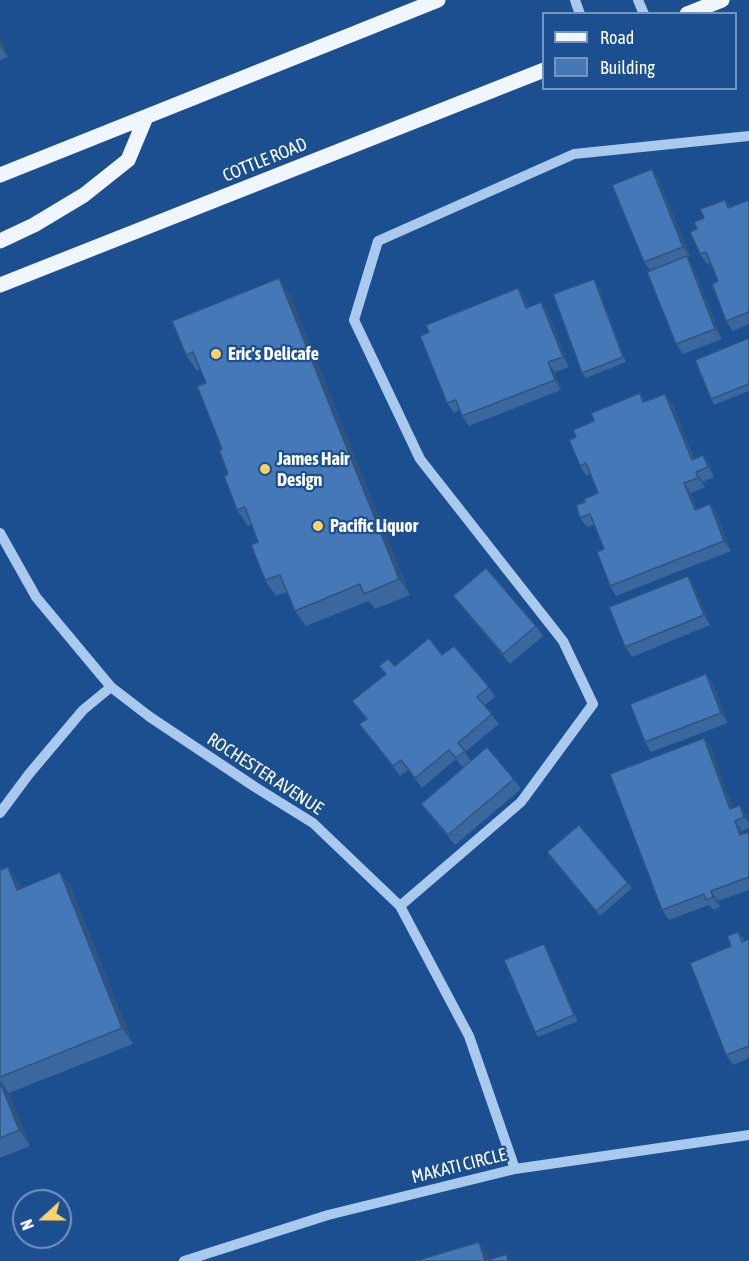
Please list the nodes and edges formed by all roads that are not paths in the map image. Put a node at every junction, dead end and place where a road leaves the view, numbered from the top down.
1 (438, 0) edge
2 (722, 0) edge
3 (692, 12) edge
4 (542, 70) edge
5 (146, 117) junction
6 (749, 136) edge
7 (0, 175) edge
8 (0, 241) edge
9 (0, 285) edge
10 (0, 532) edge
11 (111, 687) junction
12 (0, 813) edge
13 (400, 906) junction
14 (749, 1136) edge
15 (515, 1169) junction
16 (184, 1261) edge

1 - 5 main road
2 - 3 main road
4 - 9 main road, COTTLE ROAD
5 - 7 main road
5 - 8 main road
6 - 13 street
10 - 11 street, ROCHESTER AVENUE
11 - 12 street
11 - 13 street, ROCHESTER AVENUE
13 - 15 street, ROCHESTER AVENUE
14 - 15 street, MAKATI CIRCLE
15 - 16 street, MAKATI CIRCLE

